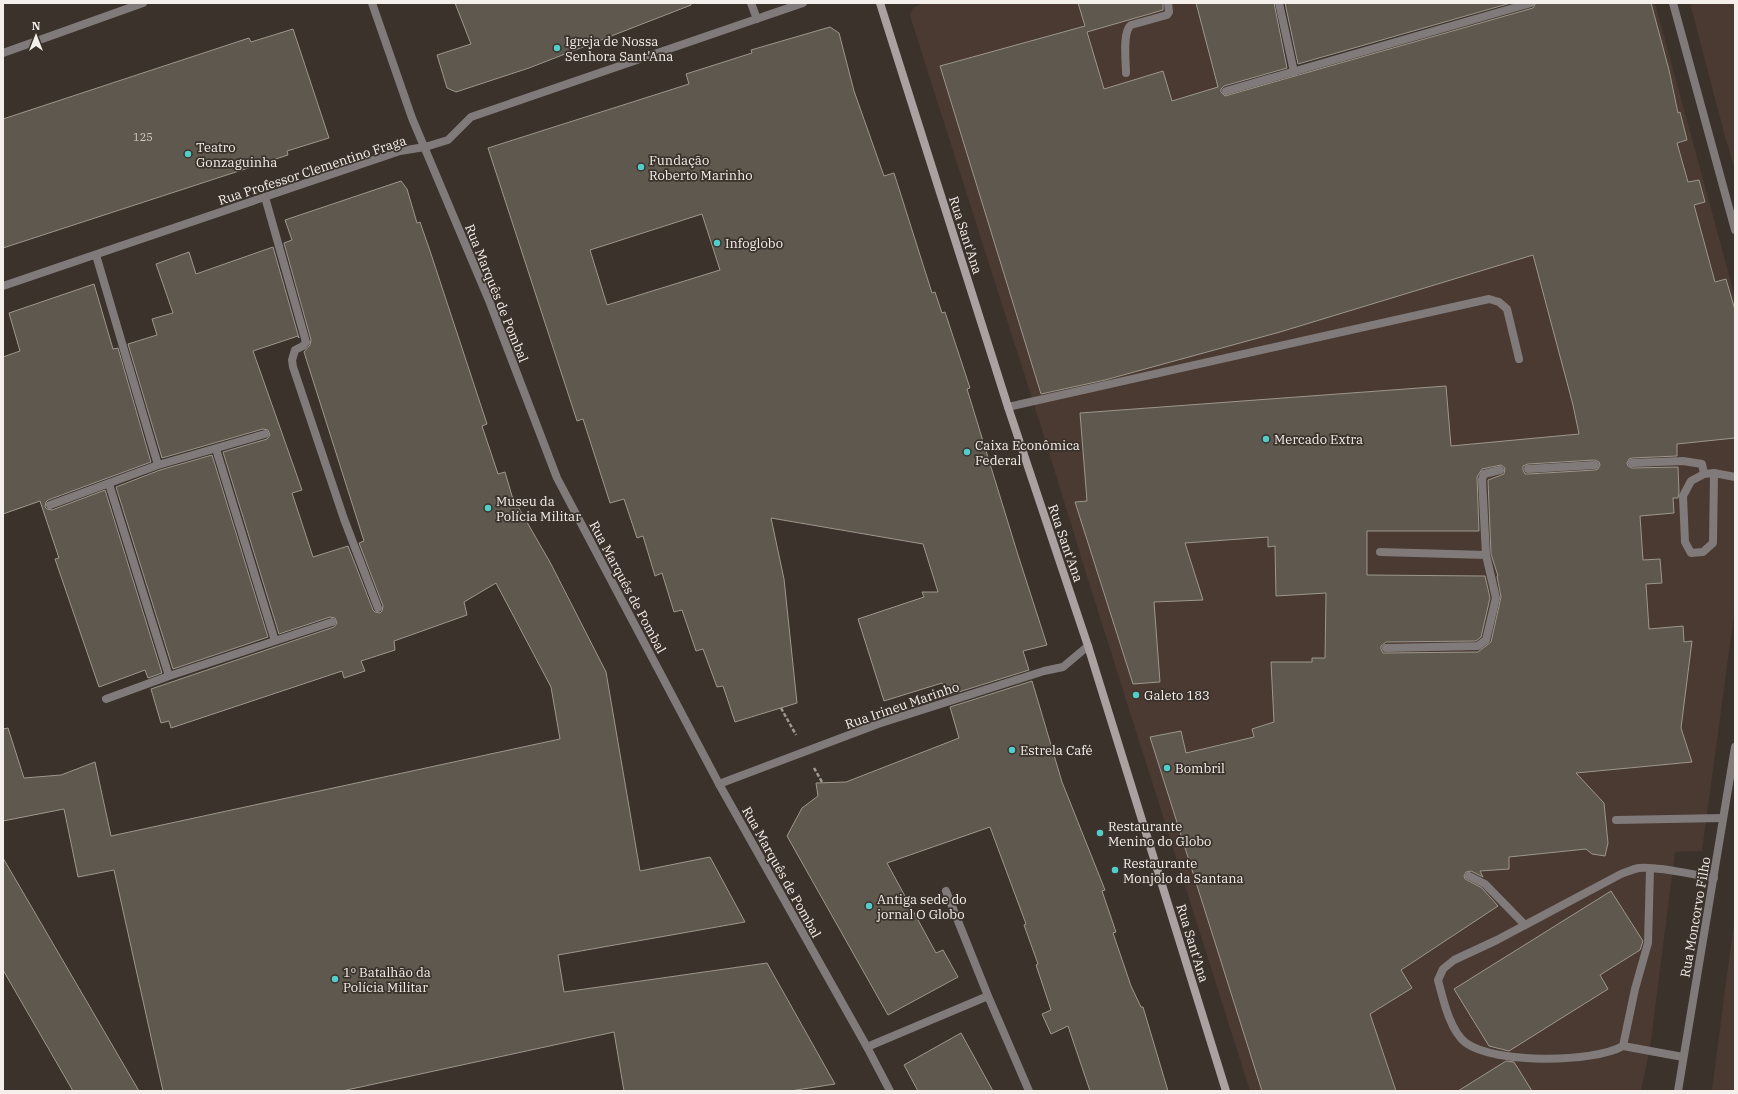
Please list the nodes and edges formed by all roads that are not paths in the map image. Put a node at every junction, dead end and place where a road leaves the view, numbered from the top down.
1 (143, 3) edge
2 (372, 3) edge
3 (751, 3) edge
4 (803, 3) edge
5 (880, 3) edge
6 (1168, 3) edge
7 (1279, 3) edge
8 (1531, 3) edge
9 (1673, 3) edge
10 (757, 19) junction
11 (3, 53) edge
12 (1294, 72) junction
13 (1126, 73) dead end
14 (1226, 91) dead end
15 (425, 147) junction
16 (265, 197) junction
17 (1735, 230) edge
18 (96, 255) junction
19 (3, 286) edge
20 (1519, 359) dead end
21 (1008, 407) junction
22 (266, 434) dead end
23 (216, 449) junction
24 (1632, 463) dead end
25 (158, 465) junction
26 (1595, 465) dead end
27 (1528, 469) dead end
28 (1500, 470) dead end
29 (1714, 473) junction
30 (1704, 474) junction
31 (1735, 477) edge
32 (109, 484) junction
33 (50, 505) dead end
34 (1380, 552) dead end
35 (1486, 556) junction
36 (378, 608) dead end
37 (332, 622) dead end
38 (275, 641) junction
39 (1088, 646) junction
40 (1386, 648) dead end
41 (169, 676) junction
42 (106, 699) dead end
43 (1735, 746) edge
44 (719, 784) junction
45 (1723, 818) junction
46 (1616, 820) dead end
47 (1650, 869) junction
48 (1469, 876) dead end
49 (1714, 878) junction
50 (946, 891) dead end
51 (1525, 925) junction
52 (988, 996) junction
53 (1623, 1046) junction
54 (867, 1047) junction
55 (1683, 1057) junction
56 (890, 1091) edge
57 (1029, 1091) edge
58 (1226, 1091) edge
59 (1678, 1091) edge

1 - 11 street
2 - 15 street, Rua Marquês de Pombal
3 - 10 street
4 - 10 street, Rua Professor Clementino Fraga
5 - 21 main road, Rua Sant'Ana
6 - 13 street
7 - 12 street
8 - 12 street
9 - 17 street
10 - 15 street, Rua Professor Clementino Fraga
12 - 14 street
15 - 16 street, Rua Professor Clementino Fraga
15 - 44 street, Rua Marquês de Pombal
16 - 18 street, Rua Professor Clementino Fraga
16 - 36 street
18 - 19 street, Rua Professor Clementino Fraga
18 - 25 street
20 - 21 street
21 - 39 main road, Rua Sant'Ana
22 - 23 street
23 - 25 street
23 - 38 street
24 - 30 street
25 - 32 street
26 - 27 street
28 - 35 street
29 - 30 street
29 - 30 street
29 - 31 street
32 - 33 street
32 - 41 street
34 - 35 street
35 - 40 street
37 - 38 street
38 - 41 street
39 - 44 street, Rua Irineu Marinho
39 - 58 main road, Rua Sant'Ana
41 - 42 street
43 - 45 street, Rua Moncorvo Filho
44 - 54 street, Rua Marquês de Pombal
45 - 46 street
45 - 49 street, Rua Moncorvo Filho
47 - 49 street
47 - 51 street
47 - 53 street
48 - 51 street
49 - 55 street, Rua Moncorvo Filho
50 - 52 street
51 - 53 street
52 - 54 street
52 - 57 street
53 - 55 street
54 - 56 street, Rua Marquês de Pombal
55 - 59 street, Rua Moncorvo Filho

